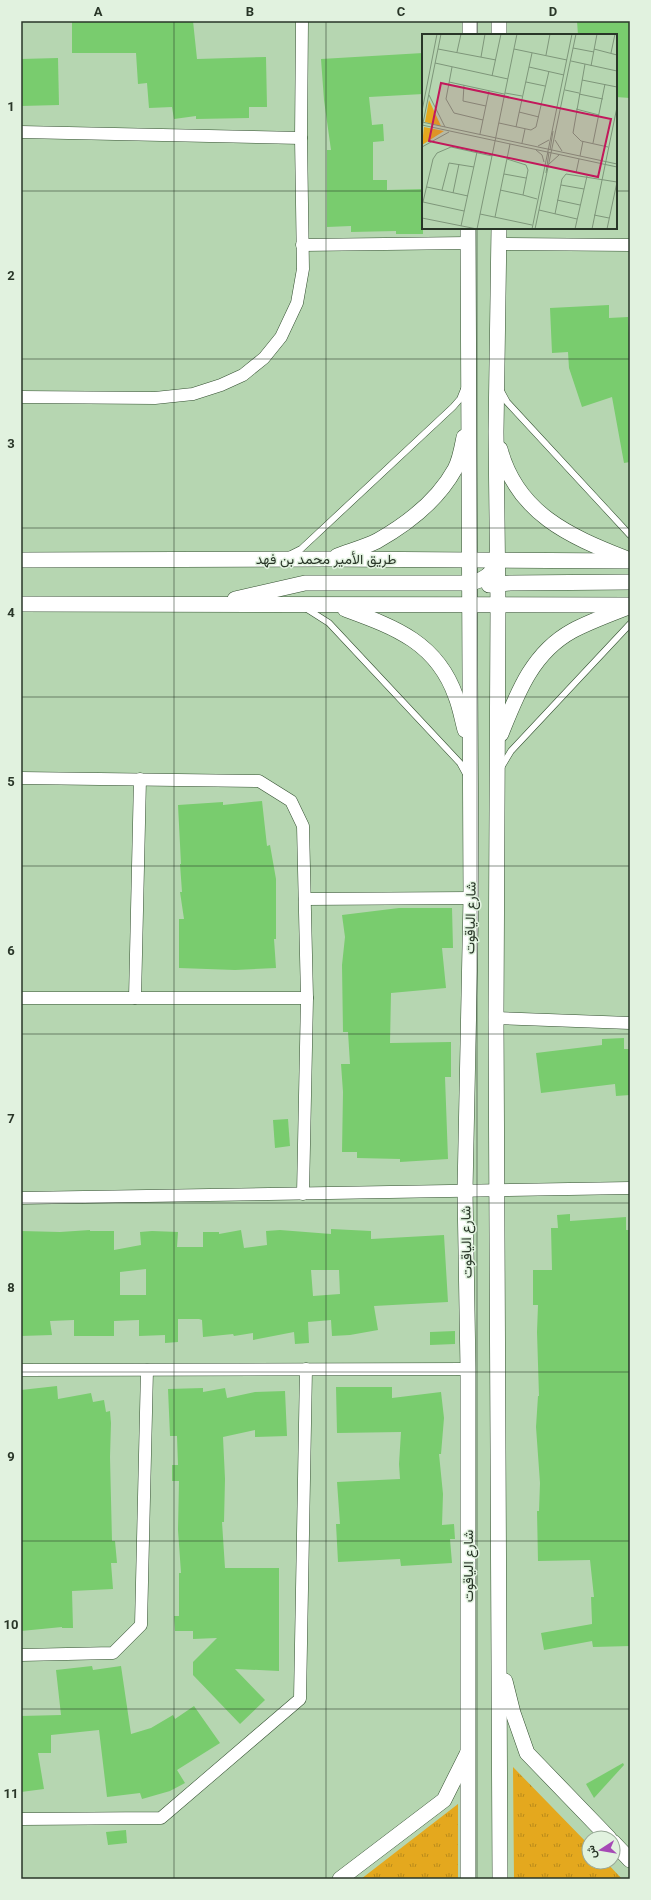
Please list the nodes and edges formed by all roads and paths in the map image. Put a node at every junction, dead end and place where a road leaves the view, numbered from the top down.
1 (302, 21) edge
2 (470, 21) edge
3 (499, 21) edge
4 (470, 34) edge
5 (499, 34) edge
6 (21, 132) edge
7 (301, 138) junction
8 (468, 229) edge
9 (498, 229) edge
10 (468, 243) junction
11 (302, 244) junction
12 (498, 244) junction
13 (630, 245) edge
14 (469, 374) junction
15 (497, 374) junction
16 (21, 397) edge
17 (469, 418) junction
18 (496, 432) junction
19 (630, 535) edge
20 (273, 559) junction
21 (328, 559) junction
22 (470, 559) junction
23 (21, 560) edge
24 (498, 560) junction
25 (630, 561) edge
26 (485, 582) junction
27 (630, 582) edge
28 (21, 604) edge
29 (208, 605) junction
30 (294, 605) junction
31 (334, 605) junction
32 (471, 605) junction
33 (498, 605) junction
34 (630, 606) edge
35 (630, 624) edge
36 (498, 742) junction
37 (471, 748) junction
38 (21, 778) edge
39 (140, 779) junction
40 (498, 781) junction
41 (471, 793) junction
42 (471, 898) junction
43 (305, 899) junction
44 (21, 998) edge
45 (135, 998) junction
46 (307, 998) junction
47 (496, 1018) junction
48 (630, 1023) edge
49 (630, 1188) edge
50 (497, 1190) junction
51 (465, 1191) junction
52 (303, 1194) junction
53 (21, 1198) edge
54 (306, 1369) junction
55 (468, 1369) junction
56 (21, 1370) edge
57 (146, 1370) junction
58 (21, 1656) edge
59 (499, 1660) junction
60 (468, 1751) junction
61 (21, 1819) edge
62 (601, 1830) edge
63 (621, 1850) edge
64 (630, 1860) edge
65 (340, 1879) edge
66 (468, 1879) edge
67 (500, 1879) edge

1 - 7 street
2 - 4 street
3 - 5 street
6 - 7 street
7 - 11 street
8 - 10 street
9 - 12 street
10 - 11 street
10 - 14 street
11 - 16 street
12 - 13 street
12 - 15 street
14 - 17 street
14 - 20 lane
15 - 18 street
15 - 19 lane
17 - 21 street
17 - 22 street
18 - 24 street
18 - 25 street
20 - 21 street, طريق الأمير محمد بن فهد
20 - 23 street, طريق الأمير محمد بن فهد
21 - 22 street, طريق الأمير محمد بن فهد
22 - 24 street, طريق الأمير محمد بن فهد
22 - 26 street
24 - 25 street, طريق الأمير محمد بن فهد
24 - 26 street
26 - 27 street
26 - 29 street
26 - 32 street
26 - 33 street, شارع الياقوت
28 - 29 street
29 - 30 street
30 - 31 street
30 - 41 lane
31 - 32 street
31 - 37 street
32 - 33 street
32 - 37 street, شارع الياقوت
33 - 34 street
33 - 36 street, شارع الياقوت
34 - 36 street
35 - 40 lane
36 - 40 street, شارع الياقوت
37 - 41 street, شارع الياقوت
38 - 39 street
39 - 43 street
39 - 45 street
40 - 47 street, شارع الياقوت
41 - 42 street, شارع الياقوت
42 - 43 street
42 - 51 street, شارع الياقوت
43 - 46 street
44 - 45 street
45 - 46 street
46 - 52 street
47 - 48 street
47 - 50 street, شارع الياقوت
49 - 50 street
50 - 51 street
50 - 59 street, شارع الياقوت
51 - 52 street
51 - 55 street, شارع الياقوت
52 - 53 street
54 - 55 street
54 - 57 street
54 - 61 street
55 - 60 street, شارع الياقوت
56 - 57 street
57 - 58 street
59 - 62 street
59 - 67 street, شارع الياقوت
60 - 65 street
60 - 66 street, شارع الياقوت
63 - 64 street

